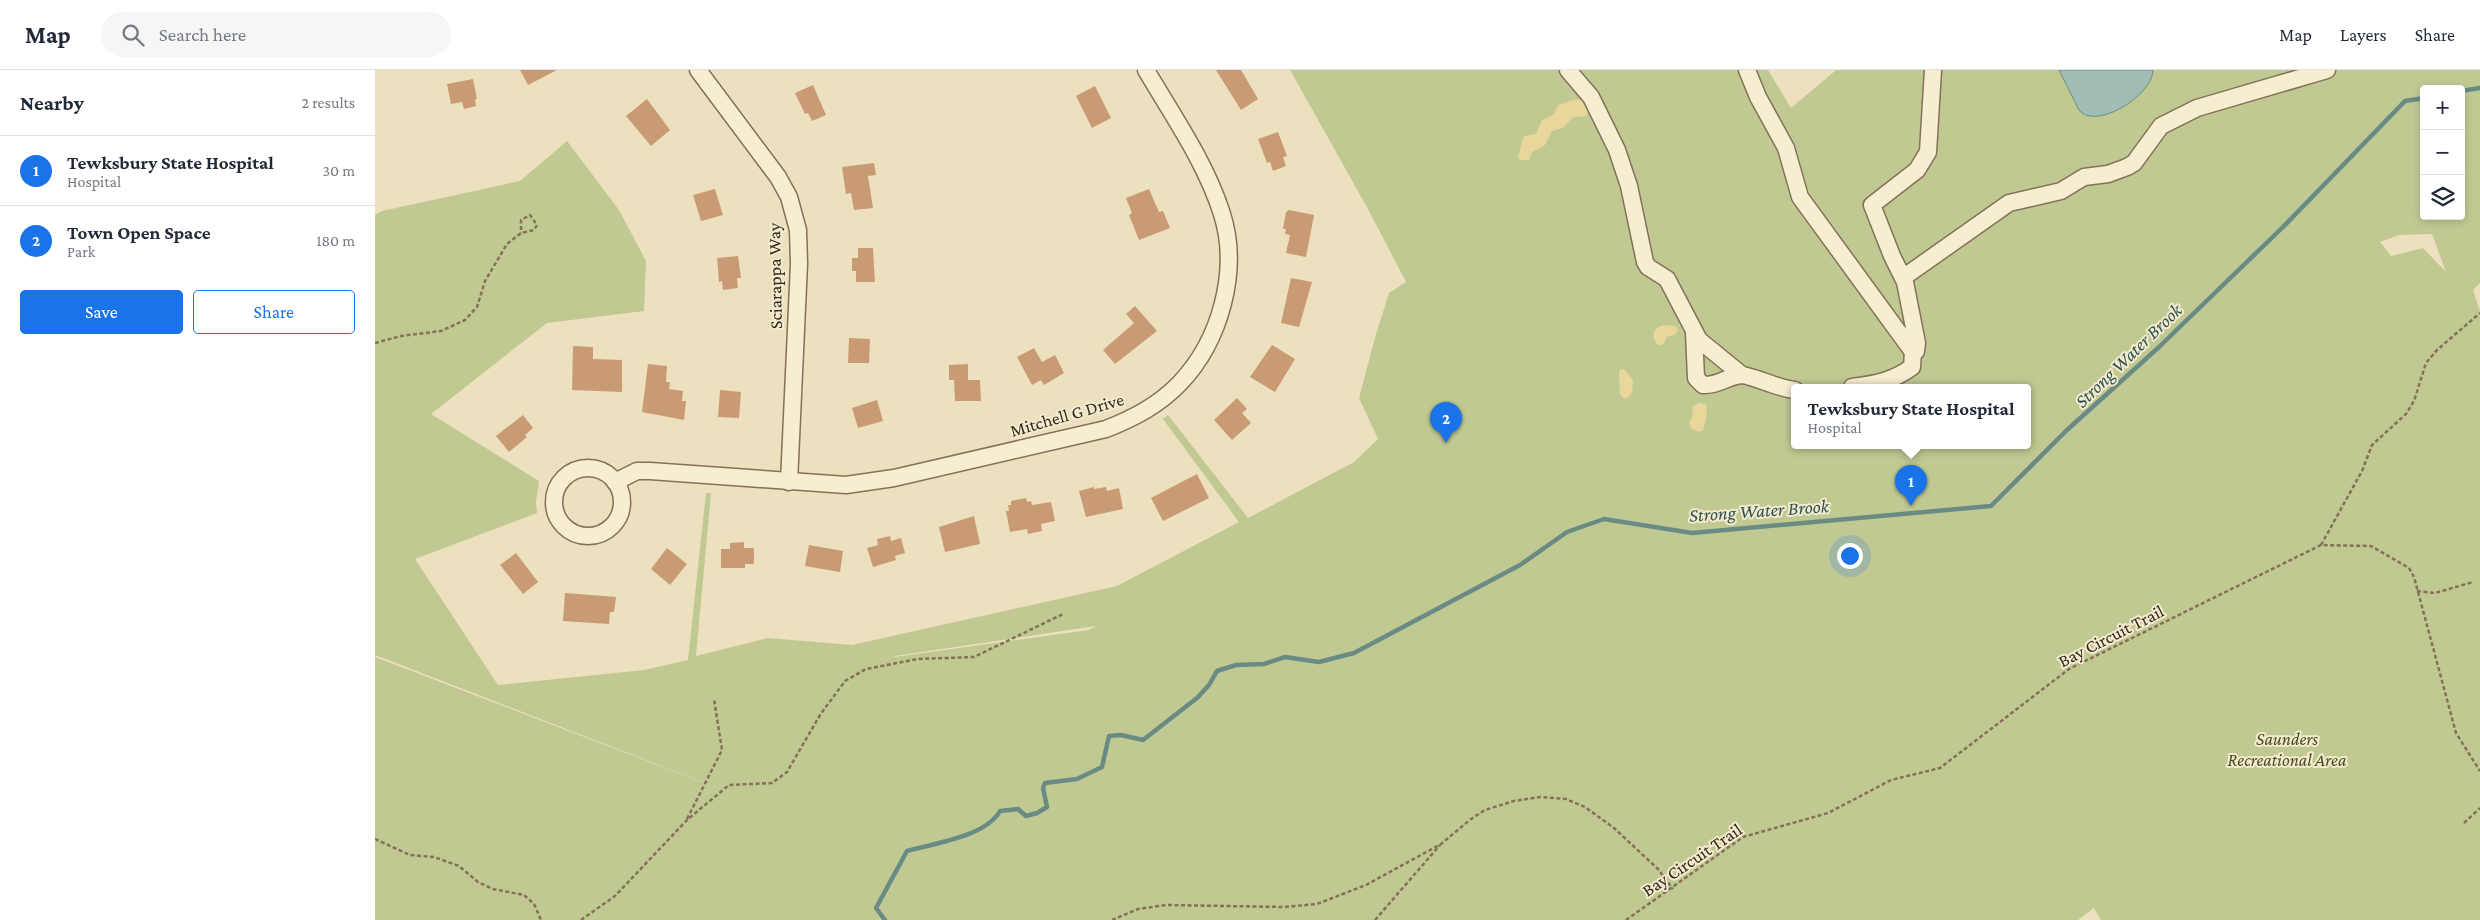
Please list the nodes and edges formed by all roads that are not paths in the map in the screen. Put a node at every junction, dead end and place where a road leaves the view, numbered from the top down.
1 (698, 70) edge
2 (1146, 70) edge
3 (1568, 70) edge
4 (1747, 70) edge
5 (1933, 70) edge
6 (2327, 70) edge
7 (1905, 280) junction
8 (1694, 332) junction
9 (1913, 352) junction
10 (1742, 375) junction
11 (1869, 384) edge
12 (1791, 389) edge
13 (615, 482) junction
14 (789, 482) junction

1 - 14 street, Sciarappa Way
2 - 14 street, Mitchell G Drive
3 - 8 street
4 - 9 street
5 - 7 street
6 - 7 street
7 - 9 street
8 - 10 street
8 - 10 street
9 - 11 street
10 - 12 street
13 - 13 street
13 - 14 street, Mitchell G Drive

